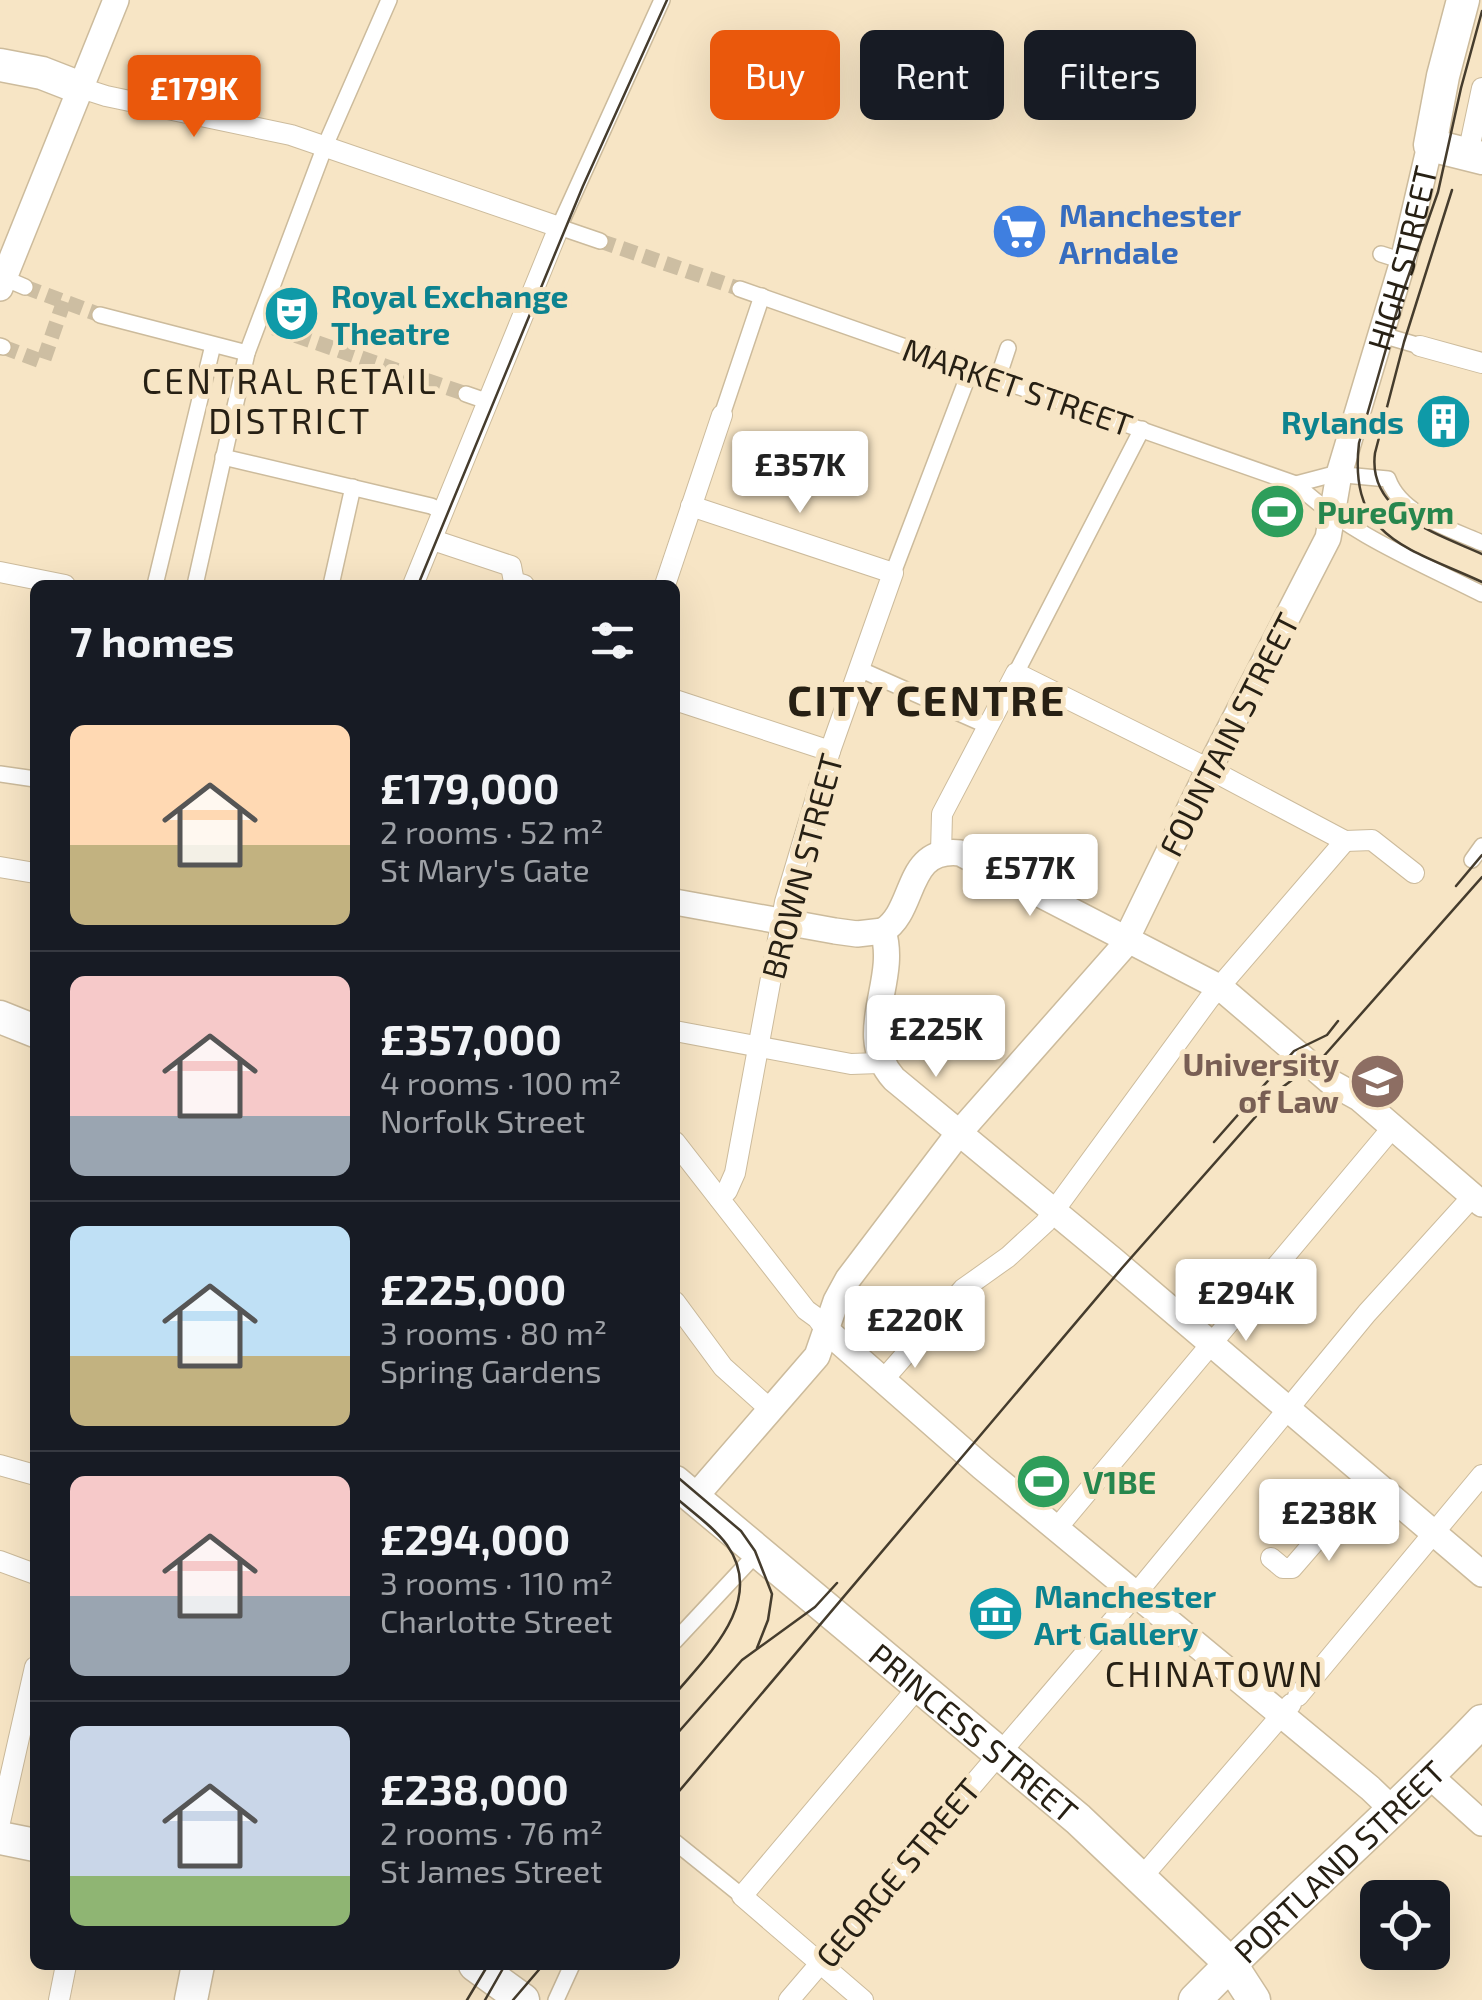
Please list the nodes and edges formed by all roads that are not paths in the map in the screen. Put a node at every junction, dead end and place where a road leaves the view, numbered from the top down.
1 (116, 0) edge
2 (388, 0) edge
3 (662, 0) edge
4 (1463, 0) edge
5 (0, 66) edge
6 (78, 87) junction
7 (1482, 88) edge
8 (1430, 144) junction
9 (325, 146) junction
10 (1475, 156) edge
11 (560, 227) junction
12 (600, 241) tunnel mouth
13 (10, 284) edge
14 (740, 289) tunnel mouth
15 (762, 296) junction
16 (104, 316) tunnel mouth
17 (257, 323) junction
18 (274, 328) tunnel mouth
19 (1382, 336) junction
20 (213, 345) junction
21 (1420, 346) joint
22 (1008, 348) dead end
23 (247, 353) junction
24 (1482, 363) edge
25 (970, 371) junction
26 (997, 382) junction
27 (466, 394) tunnel mouth
28 (489, 402) junction
29 (722, 415) joint
30 (1142, 429) junction
31 (223, 457) junction
32 (1339, 474) junction
33 (1296, 484) junction
34 (352, 488) junction
35 (691, 506) junction
36 (444, 512) junction
37 (1332, 515) junction
38 (433, 540) junction
39 (1482, 543) edge
40 (0, 572) edge
41 (893, 573) junction
42 (40, 580) edge
43 (156, 580) edge
44 (196, 580) edge
45 (332, 580) edge
46 (415, 580) edge
47 (514, 580) edge
48 (667, 580) edge
49 (1482, 594) edge
50 (860, 670) junction
51 (1016, 673) junction
52 (680, 702) edge
53 (988, 726) junction
54 (830, 751) junction
55 (1209, 769) junction
56 (0, 774) edge
57 (30, 778) edge
58 (1344, 841) junction
59 (1482, 846) edge
60 (941, 854) junction
61 (1472, 860) dead end
62 (0, 866) edge
63 (30, 872) edge
64 (1414, 873) dead end
65 (680, 903) edge
66 (781, 921) junction
67 (883, 931) junction
68 (1126, 939) junction
69 (1221, 988) junction
70 (0, 1017) edge
71 (30, 1028) edge
72 (680, 1032) edge
73 (756, 1046) junction
74 (879, 1063) junction
75 (1393, 1126) junction
76 (958, 1134) junction
77 (680, 1148) edge
78 (719, 1198) junction
79 (1477, 1200) edge
80 (1054, 1212) junction
81 (680, 1309) edge
82 (826, 1330) junction
83 (1211, 1346) junction
84 (883, 1380) junction
85 (771, 1410) junction
86 (1290, 1410) junction
87 (0, 1465) edge
88 (30, 1474) edge
89 (1482, 1475) edge
90 (1370, 1478) junction
91 (684, 1490) edge
92 (1057, 1528) junction
93 (1434, 1534) junction
94 (758, 1552) junction
95 (1271, 1558) dead end
96 (0, 1561) edge
97 (30, 1572) edge
98 (1482, 1574) edge
99 (1135, 1595) junction
100 (680, 1635) edge
101 (919, 1686) junction
102 (1291, 1704) junction
103 (0, 1718) edge
104 (1482, 1721) edge
105 (28, 1724) edge
106 (998, 1752) junction
107 (1430, 1776) junction
108 (1394, 1811) junction
109 (0, 1822) edge
110 (1482, 1823) edge
111 (0, 1838) edge
112 (30, 1843) edge
113 (680, 1846) edge
114 (1142, 1877) junction
115 (742, 1896) junction
116 (820, 1963) junction
117 (1230, 1963) junction
118 (65, 1970) edge
119 (197, 1970) edge
120 (482, 1970) edge
121 (570, 1970) edge
122 (518, 1998) edge
123 (59, 2000) edge
124 (191, 2000) edge
125 (556, 2000) edge
126 (789, 2000) edge
127 (862, 2000) edge
128 (1195, 2000) edge
129 (1254, 2000) edge

1 - 6 street
2 - 9 street
3 - 11 street
4 - 8 main road, HIGH STREET
5 - 6 main road
6 - 9 street
6 - 13 street
7 - 10 street, HIGH STREET
8 - 10 main road
8 - 19 street, HIGH STREET
9 - 11 street
9 - 17 street
11 - 12 street
11 - 28 street
14 - 15 street, MARKET STREET
15 - 25 street, MARKET STREET
15 - 29 street
16 - 20 street
17 - 18 street
17 - 23 street
19 - 21 street
19 - 32 street, HIGH STREET
20 - 23 street
20 - 43 street
21 - 24 street
22 - 26 street
23 - 31 street
25 - 26 street, MARKET STREET
25 - 41 street, BROWN STREET
26 - 30 street, MARKET STREET
27 - 28 street
28 - 36 street
29 - 35 street
30 - 33 street, MARKET STREET
30 - 51 street
31 - 34 street
31 - 44 street
32 - 33 street
32 - 37 street, HIGH STREET
32 - 39 street
33 - 37 street, MARKET STREET
34 - 36 street
34 - 45 street
35 - 41 street
35 - 48 street
36 - 38 street
37 - 49 street, MARKET STREET
37 - 55 street, FOUNTAIN STREET
38 - 46 street
38 - 47 street
40 - 42 street
41 - 50 street, BROWN STREET
50 - 53 street
50 - 54 street, BROWN STREET
51 - 53 street
51 - 55 street
52 - 54 street
53 - 60 street
54 - 66 street, BROWN STREET
55 - 58 street
55 - 68 street, FOUNTAIN STREET
56 - 57 street
58 - 64 street
58 - 69 street
59 - 61 street
60 - 67 street
60 - 68 street
62 - 63 street
65 - 66 street
66 - 67 street
66 - 73 street, BROWN STREET
67 - 74 street
68 - 69 street
68 - 76 street, FOUNTAIN STREET
69 - 75 street
69 - 80 street
70 - 71 main road
72 - 73 street
73 - 74 street
73 - 78 street, BROWN STREET
74 - 76 street
75 - 79 street
75 - 83 street
76 - 80 street
76 - 82 street, FOUNTAIN STREET
77 - 78 street
78 - 82 street
79 - 86 street, GEORGE STREET
80 - 83 street
80 - 84 street
81 - 85 street
82 - 84 street
82 - 85 street, FOUNTAIN STREET
83 - 86 street
83 - 92 street
84 - 92 street
85 - 91 street, FOUNTAIN STREET
86 - 90 street
86 - 99 street, GEORGE STREET
87 - 88 street
89 - 93 street
90 - 93 street
90 - 95 street
91 - 94 main road, PRINCESS STREET
92 - 99 street
93 - 98 street
93 - 102 street
94 - 100 street
94 - 101 main road, PRINCESS STREET
96 - 97 street
99 - 102 street
99 - 106 street, GEORGE STREET
101 - 106 main road, PRINCESS STREET
101 - 115 street
102 - 108 street
102 - 114 street
103 - 105 street
104 - 107 main road, PORTLAND STREET
105 - 109 street
106 - 114 main road, PRINCESS STREET
106 - 116 street, GEORGE STREET
107 - 108 main road, PORTLAND STREET
107 - 110 street
108 - 117 main road, PORTLAND STREET
111 - 112 main road
113 - 115 street
114 - 117 main road, PRINCESS STREET
115 - 116 street
116 - 126 street, GEORGE STREET
116 - 127 street
117 - 128 main road, PORTLAND STREET
117 - 129 main road, PRINCESS STREET
118 - 123 street
119 - 124 main road
120 - 122 main road
121 - 125 street

